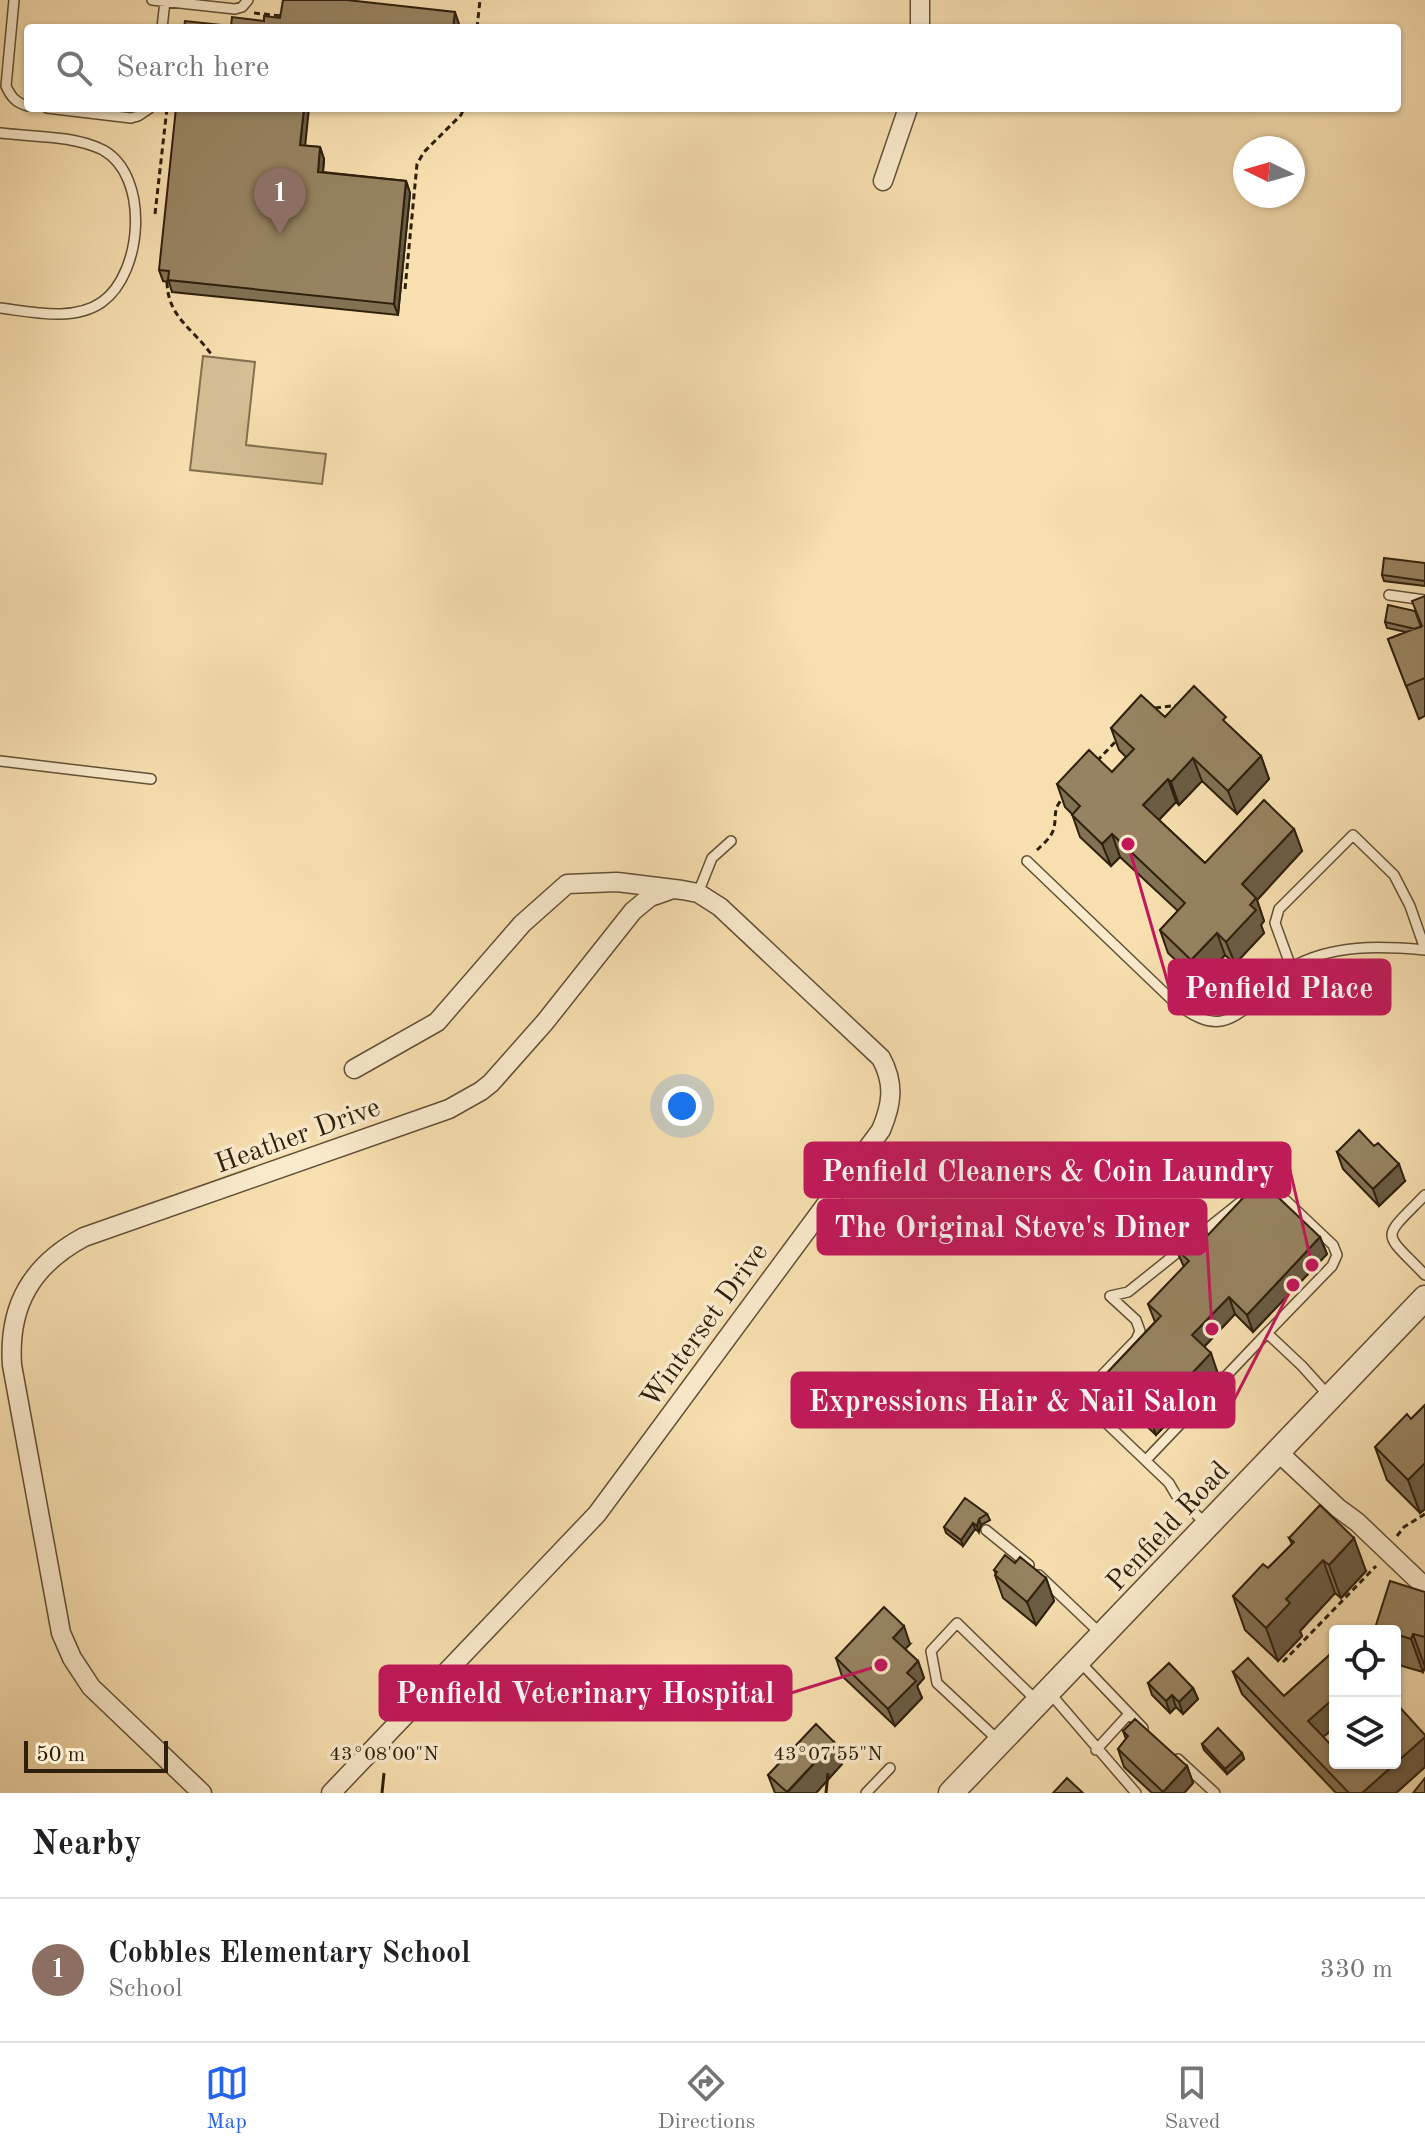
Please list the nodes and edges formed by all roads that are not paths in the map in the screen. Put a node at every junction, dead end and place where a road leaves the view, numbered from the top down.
1 (14, 0) edge
2 (152, 0) edge
3 (248, 0) edge
4 (920, 0) edge
5 (165, 1) edge
6 (162, 24) edge
7 (920, 24) edge
8 (24, 105) edge
9 (81, 112) edge
10 (142, 112) edge
11 (907, 112) edge
12 (0, 133) edge
13 (883, 181) dead end
14 (0, 308) edge
15 (1389, 595) dead end
16 (1425, 600) edge
17 (0, 761) edge
18 (151, 779) dead end
19 (731, 841) dead end
20 (1027, 861) road end
21 (690, 891) junction
22 (1425, 950) edge
23 (1291, 967) junction
24 (354, 1069) dead end
25 (1425, 1195) edge
26 (1425, 1275) edge
27 (1425, 1298) edge
28 (1267, 1333) junction
29 (1329, 1396) junction
30 (1278, 1452) junction
31 (1146, 1460) junction
32 (1207, 1525) junction
33 (986, 1530) dead end
34 (1425, 1587) edge
35 (1103, 1636) junction
36 (1079, 1661) junction
37 (1044, 1698) junction
38 (1128, 1715) junction
39 (1149, 1734) edge
40 (1000, 1743) junction
41 (1096, 1750) junction
42 (1170, 1752) edge
43 (890, 1768) dead end
44 (202, 1793) edge
45 (331, 1793) edge
46 (866, 1793) edge
47 (951, 1793) edge
48 (1136, 1793) edge
49 (1215, 1793) edge

1 - 8 lane
2 - 5 lane
3 - 5 lane
4 - 7 street
5 - 6 lane
9 - 10 lane
11 - 13 street
12 - 14 lane
15 - 16 lane
17 - 18 lane
19 - 21 lane
20 - 23 lane
21 - 24 street, Heather Drive
21 - 44 street, Heather Drive
21 - 45 street, Winterset Drive
22 - 23 lane
22 - 23 lane
25 - 26 lane
27 - 29 street, Penfield Road
28 - 29 lane
28 - 31 lane
28 - 31 lane
29 - 30 street, Penfield Road
30 - 32 street, Penfield Road
30 - 34 street
31 - 32 lane
32 - 35 street, Penfield Road
33 - 35 lane
35 - 36 street, Penfield Road
36 - 37 street, Penfield Road
36 - 38 lane
37 - 40 street, Penfield Road
37 - 40 lane
37 - 41 lane
38 - 39 lane
38 - 41 lane
40 - 47 street, Penfield Road
41 - 48 lane
42 - 49 lane
43 - 46 lane

